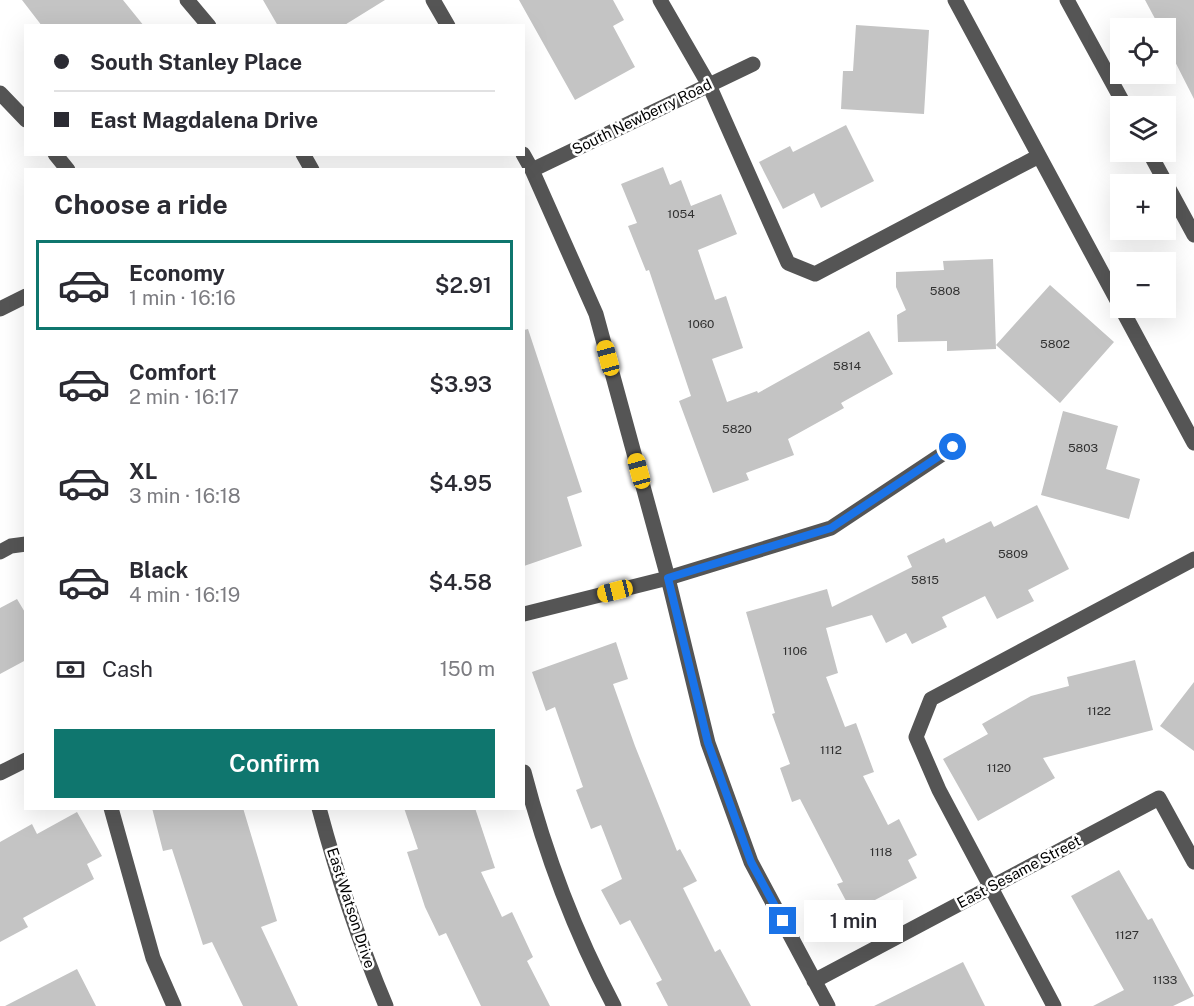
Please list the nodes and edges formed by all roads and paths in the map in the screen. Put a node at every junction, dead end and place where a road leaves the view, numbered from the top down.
1 (187, 0) edge
2 (433, 0) edge
3 (660, 0) edge
4 (955, 0) edge
5 (1067, 0) edge
6 (207, 24) edge
7 (447, 24) edge
8 (753, 64) dead end
9 (709, 85) junction
10 (0, 93) edge
11 (1120, 96) edge
12 (24, 118) edge
13 (57, 156) edge
14 (524, 156) edge
15 (1039, 156) junction
16 (1155, 162) edge
17 (66, 168) edge
18 (532, 170) junction
19 (1190, 217) edge
20 (1194, 235) edge
21 (24, 297) edge
22 (0, 309) edge
23 (1194, 444) edge
24 (953, 447) dead end
25 (24, 544) edge
26 (0, 552) edge
27 (1194, 559) edge
28 (668, 578) junction
29 (525, 614) edge
30 (24, 761) edge
31 (0, 773) edge
32 (525, 775) edge
33 (112, 810) edge
34 (320, 810) edge
35 (1194, 862) edge
36 (991, 887) junction
37 (814, 981) junction
38 (174, 1006) edge
39 (386, 1006) edge
40 (614, 1006) edge
41 (828, 1006) edge
42 (1054, 1006) edge

1 - 6 street
2 - 7 street
3 - 9 street
4 - 15 street
5 - 11 street
8 - 9 street, South Newberry Road
9 - 15 street
9 - 18 street, South Newberry Road
10 - 12 street
13 - 17 street
14 - 18 street
15 - 23 street
16 - 19 street
18 - 28 street
19 - 20 street
21 - 22 street
24 - 28 street
25 - 26 street
27 - 36 street
28 - 29 street
28 - 37 street
30 - 31 street
32 - 40 street
33 - 38 street
34 - 39 street, East Watson Drive
35 - 36 street, East Sesame Street
36 - 37 street, East Sesame Street
36 - 42 street
37 - 41 street

